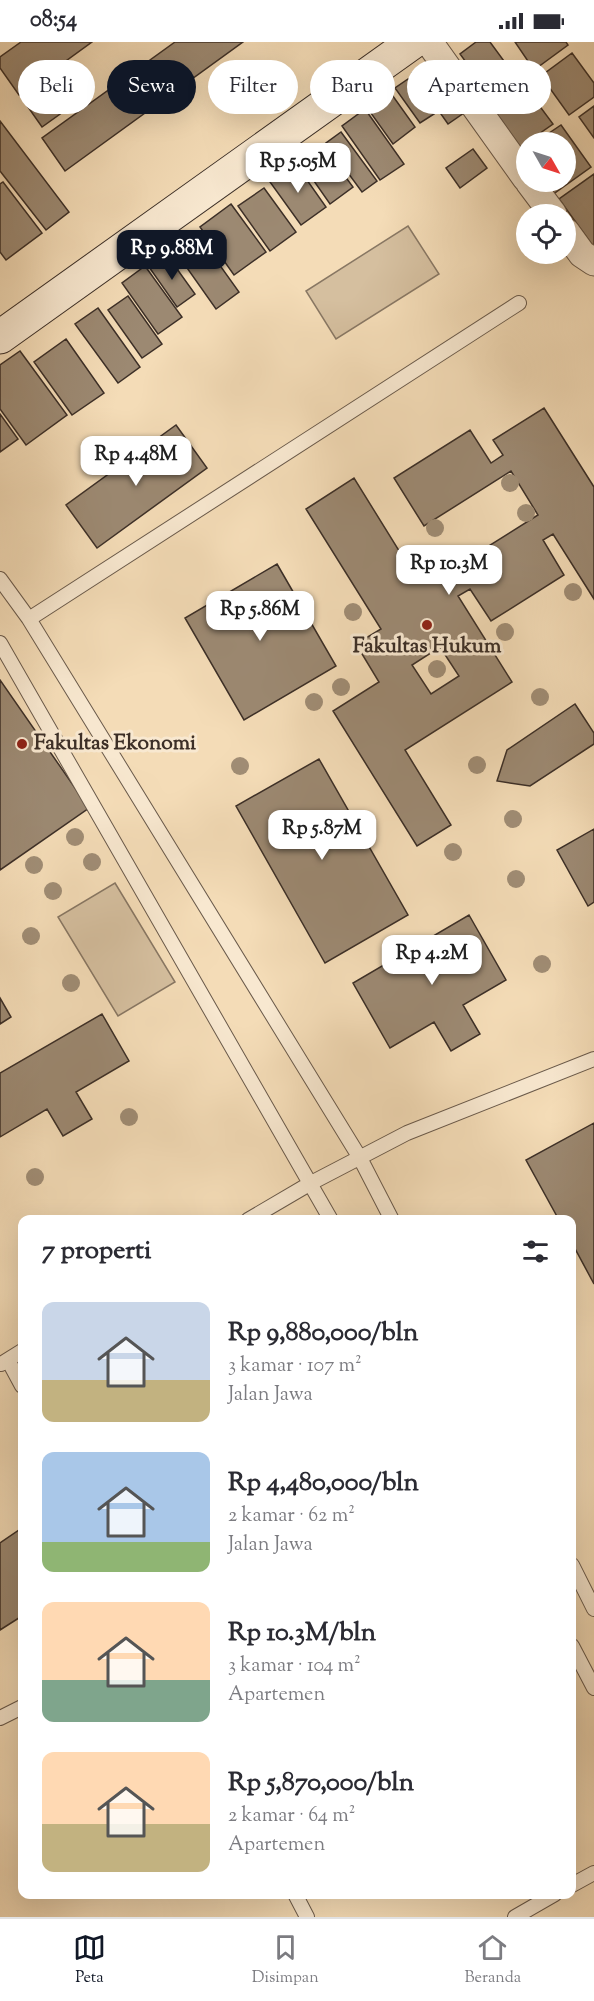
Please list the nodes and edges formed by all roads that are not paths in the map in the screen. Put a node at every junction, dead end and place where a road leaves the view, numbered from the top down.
1 (413, 42) edge
2 (429, 42) edge
3 (516, 163) edge
4 (576, 246) edge
5 (594, 262) edge
6 (519, 303) dead end
7 (4, 326) edge
8 (0, 579) edge
9 (29, 619) junction
10 (0, 643) edge
11 (594, 1059) edge
12 (360, 1158) junction
13 (311, 1183) junction
14 (257, 1215) edge
15 (328, 1215) edge
16 (389, 1215) edge
17 (18, 1353) edge
18 (4, 1362) edge
19 (18, 1381) edge
20 (576, 1573) edge
21 (594, 1609) edge
22 (576, 1654) edge
23 (594, 1688) edge
24 (18, 1709) edge
25 (0, 1718) edge
26 (594, 1873) edge
27 (576, 1883) edge
28 (298, 1899) edge
29 (546, 1899) edge
30 (307, 1917) edge
31 (515, 1917) edge

1 - 7 main road
2 - 3 street
4 - 5 street
6 - 9 lane
8 - 9 lane
9 - 12 lane
10 - 13 lane
11 - 12 lane
12 - 13 lane
12 - 16 lane
13 - 14 lane
13 - 15 lane
17 - 18 lane
18 - 19 lane
20 - 21 lane
22 - 23 lane
24 - 25 lane
26 - 27 lane
28 - 30 lane
29 - 31 lane

